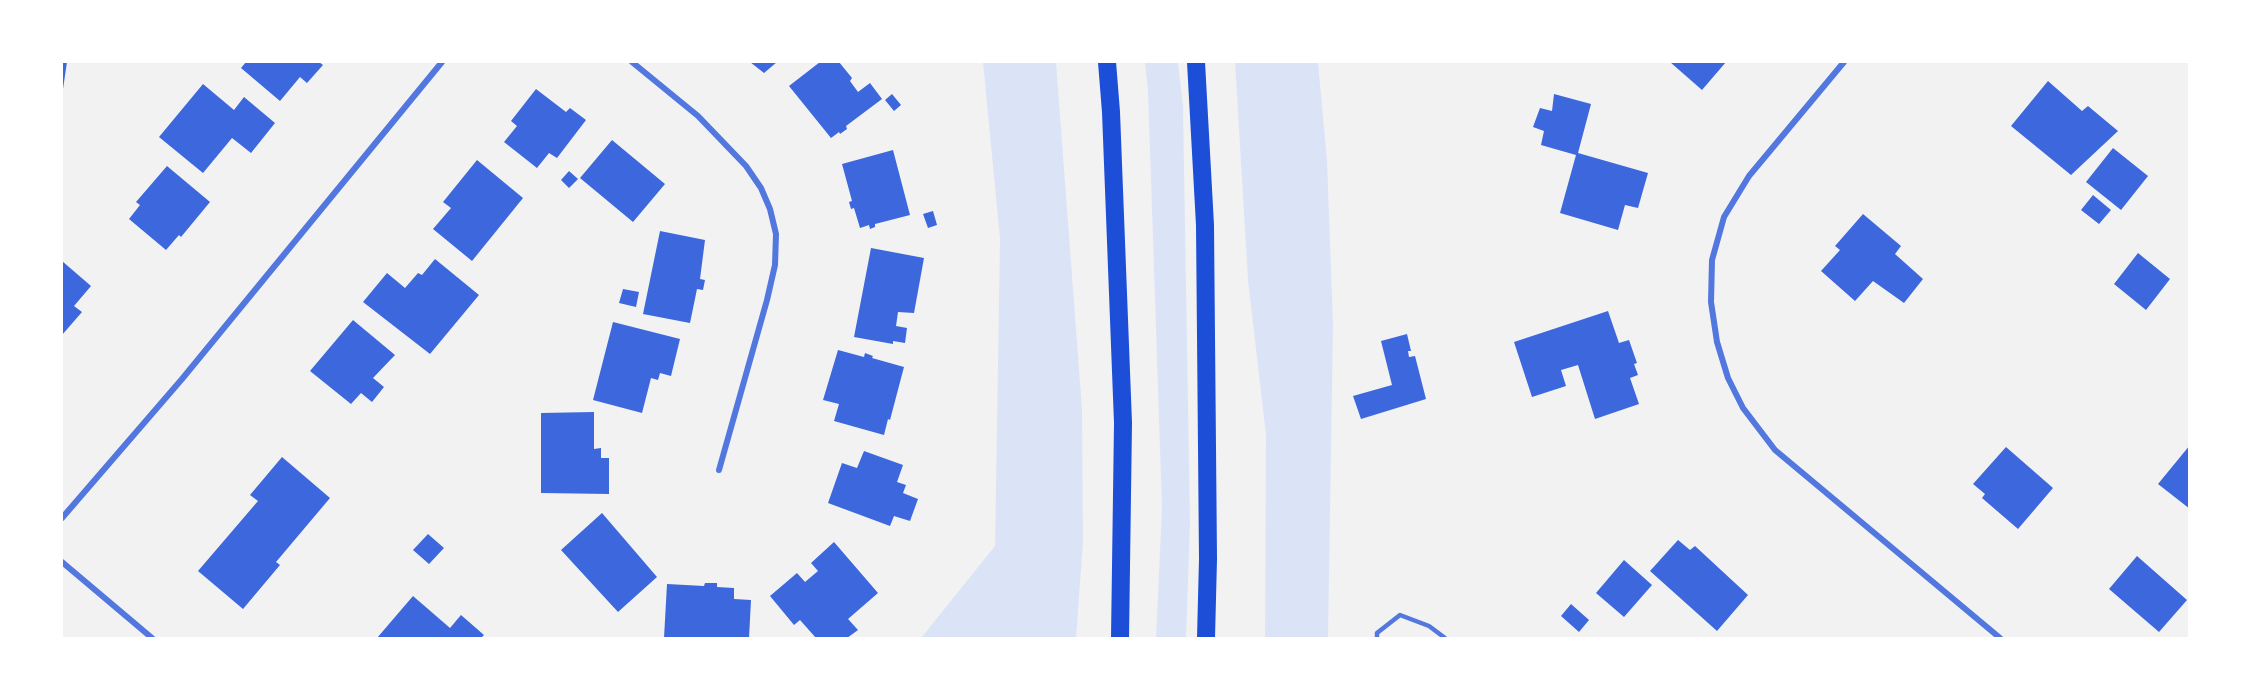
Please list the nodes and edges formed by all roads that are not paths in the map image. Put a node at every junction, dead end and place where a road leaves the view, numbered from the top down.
1 (442, 62) edge
2 (632, 62) edge
3 (1107, 62) edge
4 (1196, 62) edge
5 (1844, 62) edge
6 (719, 470) dead end
7 (62, 518) edge
8 (62, 562) edge
9 (152, 639) edge
10 (1120, 639) edge
11 (1206, 639) edge
12 (1377, 639) edge
13 (1445, 639) edge
14 (2000, 639) edge

1 - 7 street
2 - 6 street
3 - 10 highway
4 - 11 highway
5 - 14 street
8 - 9 street
12 - 13 lane

